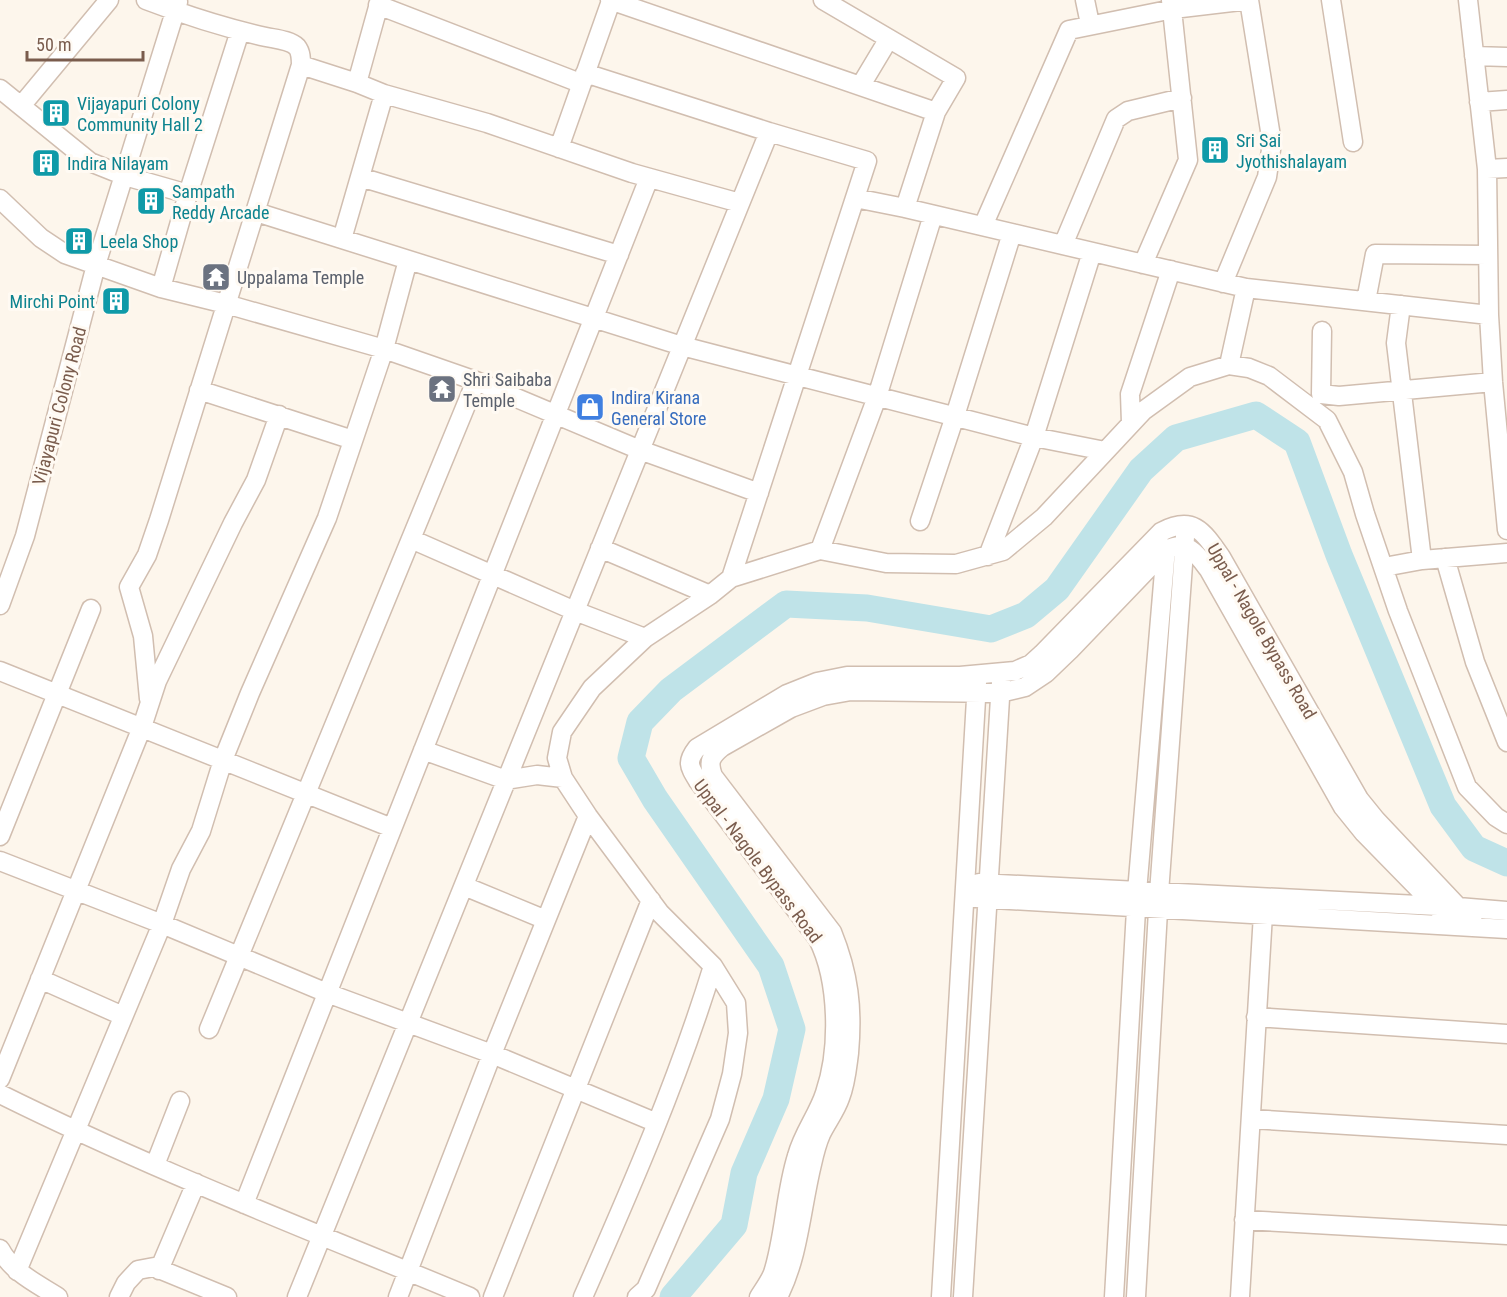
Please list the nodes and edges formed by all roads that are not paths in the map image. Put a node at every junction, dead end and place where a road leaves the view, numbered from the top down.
1 (109, 0) edge
2 (146, 0) edge
3 (611, 0) edge
4 (823, 0) edge
5 (1085, 0) edge
6 (1249, 0) edge
7 (1330, 0) edge
8 (1468, 0) edge
9 (379, 2) edge
10 (1172, 4) edge
11 (177, 6) edge
12 (1090, 24) junction
13 (240, 31) junction
14 (888, 40) junction
15 (1474, 56) junction
16 (1507, 57) edge
17 (301, 65) junction
18 (583, 78) junction
19 (357, 83) junction
20 (861, 85) junction
21 (0, 89) edge
22 (384, 94) junction
23 (1182, 99) junction
24 (1507, 100) edge
25 (1479, 102) junction
26 (21, 106) junction
27 (936, 112) junction
28 (769, 132) junction
29 (1353, 142) dead end
30 (559, 148) junction
31 (1507, 168) edge
32 (1487, 169) junction
33 (125, 176) junction
34 (360, 177) junction
35 (649, 178) junction
36 (188, 194) junction
37 (855, 198) junction
38 (0, 200) edge
39 (740, 203) junction
40 (905, 208) junction
41 (256, 212) junction
42 (933, 214) junction
43 (983, 226) junction
44 (1012, 233) junction
45 (342, 239) junction
46 (1062, 245) junction
47 (1092, 252) junction
48 (619, 255) junction
49 (1488, 255) junction
50 (408, 260) junction
51 (1143, 264) junction
52 (96, 265) junction
53 (1171, 270) junction
54 (1223, 283) junction
55 (161, 288) junction
56 (1246, 288) junction
57 (1366, 301) junction
58 (226, 304) junction
59 (1401, 304) junction
60 (1489, 315) junction
61 (594, 318) junction
62 (1322, 331) dead end
63 (682, 346) junction
64 (384, 349) junction
65 (1229, 365) junction
66 (796, 377) junction
67 (476, 381) junction
68 (1493, 382) junction
69 (198, 390) junction
70 (1402, 390) junction
71 (877, 397) junction
72 (1313, 398) junction
73 (279, 415) junction
74 (555, 415) junction
75 (955, 416) junction
76 (1131, 423) junction
77 (1034, 437) junction
78 (353, 440) junction
79 (640, 450) junction
80 (1105, 451) junction
81 (759, 493) junction
82 (920, 521) dead end
83 (1186, 526) junction
84 (1165, 530) junction
85 (1507, 530) edge
86 (411, 539) junction
87 (600, 548) junction
88 (1175, 548) junction
89 (820, 550) junction
90 (1507, 553) edge
91 (988, 556) junction
92 (1445, 558) junction
93 (1422, 560) junction
94 (1384, 567) junction
95 (492, 575) junction
96 (731, 578) junction
97 (710, 595) junction
98 (0, 605) edge
99 (91, 609) dead end
100 (575, 611) junction
101 (645, 638) junction
102 (0, 671) edge
103 (1001, 673) junction
104 (979, 674) junction
105 (975, 693) junction
106 (1000, 693) junction
107 (58, 694) junction
108 (149, 705) junction
109 (142, 727) junction
110 (1507, 742) edge
111 (423, 750) junction
112 (223, 760) junction
113 (563, 777) junction
114 (506, 780) junction
115 (306, 793) junction
116 (588, 816) junction
117 (1507, 824) edge
118 (392, 828) junction
119 (0, 836) edge
120 (0, 861) edge
121 (464, 886) junction
122 (965, 890) junction
123 (76, 891) junction
124 (988, 891) junction
125 (1137, 899) junction
126 (651, 900) junction
127 (1159, 901) junction
128 (1267, 907) junction
129 (1436, 907) junction
130 (1507, 911) edge
131 (1456, 916) junction
132 (546, 920) junction
133 (162, 924) junction
134 (1507, 929) edge
135 (238, 956) junction
136 (713, 966) junction
137 (40, 979) junction
138 (327, 993) junction
139 (123, 1016) junction
140 (1257, 1017) junction
141 (408, 1024) junction
142 (209, 1029) dead end
143 (1507, 1034) edge
144 (492, 1054) junction
145 (0, 1079) edge
146 (577, 1089) junction
147 (0, 1094) edge
148 (180, 1101) dead end
149 (1251, 1119) junction
150 (657, 1123) junction
151 (75, 1131) junction
152 (1507, 1135) edge
153 (155, 1166) junction
154 (196, 1183) junction
155 (243, 1204) junction
156 (1244, 1220) junction
157 (322, 1235) junction
158 (1507, 1235) edge
159 (0, 1249) edge
160 (159, 1270) junction
161 (18, 1271) junction
162 (409, 1272) junction
163 (772, 1275) junction
164 (779, 1296) edge
165 (58, 1297) edge
166 (119, 1297) edge
167 (227, 1297) edge
168 (297, 1297) edge
169 (398, 1297) edge
170 (470, 1297) edge
171 (493, 1297) edge
172 (584, 1297) edge
173 (637, 1297) edge
174 (759, 1297) edge
175 (941, 1297) edge
176 (963, 1297) edge
177 (1114, 1297) edge
178 (1136, 1297) edge
179 (1240, 1297) edge

1 - 26 street
2 - 11 street
3 - 18 street
3 - 20 street
4 - 14 street
5 - 12 street
6 - 10 street
6 - 54 street
7 - 29 street
8 - 15 street
9 - 18 street
9 - 19 street
10 - 12 street
10 - 23 street
11 - 13 street
11 - 33 street, Vijayapuri Colony Road
12 - 43 street
13 - 17 street
13 - 36 street
14 - 20 street
14 - 27 street
15 - 16 street
15 - 25 street
17 - 19 street
17 - 41 street
18 - 28 street
18 - 30 street
19 - 22 street
20 - 27 street
21 - 26 street
22 - 30 street
22 - 34 street
23 - 46 street
23 - 51 street
24 - 25 street
25 - 32 street
26 - 33 street
27 - 40 street
28 - 37 street
28 - 39 street
30 - 35 street
31 - 32 street
32 - 49 street
33 - 36 street
33 - 52 street, Vijayapuri Colony Road
34 - 45 street
34 - 48 street
35 - 39 street
35 - 48 street
36 - 55 street
37 - 40 street
37 - 66 street
38 - 52 street
39 - 63 street
40 - 42 street
41 - 45 street
41 - 58 street
42 - 43 street
42 - 71 street
43 - 44 street
44 - 46 street
44 - 75 street
45 - 50 street
46 - 47 street
47 - 51 street
47 - 77 street
48 - 61 street
49 - 57 street
49 - 60 street
50 - 61 street
50 - 64 street
51 - 53 street
52 - 55 street
52 - 98 street, Vijayapuri Colony Road
53 - 54 street
53 - 76 street
54 - 56 street
55 - 58 street
56 - 57 street
56 - 65 street
57 - 59 street
58 - 64 street
58 - 69 street
59 - 60 street
59 - 70 street
60 - 68 street
61 - 63 street
61 - 74 street
62 - 72 street
63 - 66 street
63 - 79 street
64 - 67 street
64 - 78 street
65 - 72 street
65 - 76 street
66 - 71 street
66 - 81 street
67 - 74 street
67 - 86 street
68 - 70 street
68 - 85 street
69 - 73 street
69 - 108 street
70 - 72 street
70 - 93 street
71 - 75 street
71 - 89 street
72 - 94 street
73 - 78 street
73 - 108 street
74 - 79 street
74 - 95 street
75 - 77 street
75 - 82 street
76 - 80 street
77 - 80 street
77 - 91 street
78 - 112 street
79 - 81 street
79 - 87 street
80 - 91 street
81 - 96 street
83 - 84 street
83 - 88 street
83 - 131 street, Uppal - Nagole Bypass Road
84 - 88 street
84 - 103 street, Uppal - Nagole Bypass Road
86 - 95 street
86 - 115 street
87 - 97 street
87 - 100 street
88 - 106 street, Uppal - Nagole Bypass Road
88 - 125 street
88 - 127 street
88 - 129 street, Uppal - Nagole Bypass Road
89 - 91 street
89 - 96 street
90 - 92 street
92 - 93 street
92 - 110 street
93 - 94 street
94 - 117 street
95 - 100 street
95 - 111 street
96 - 97 street
97 - 101 street
99 - 107 street
100 - 101 street
100 - 114 street
101 - 113 street
102 - 107 street
103 - 104 street, Uppal - Nagole Bypass Road
103 - 106 street
104 - 105 street
104 - 163 street, Uppal - Nagole Bypass Road
105 - 106 street, Uppal - Nagole Bypass Road
105 - 122 street
105 - 164 street, Uppal - Nagole Bypass Road
106 - 124 street
107 - 109 street
107 - 119 street
108 - 109 street
109 - 112 street
109 - 123 street
111 - 114 street
111 - 118 street
112 - 115 street
112 - 133 street
113 - 114 street
113 - 116 street
114 - 121 street
115 - 118 street
115 - 135 street
116 - 126 street
116 - 132 street
118 - 138 street
120 - 123 street
121 - 132 street
121 - 141 street
122 - 124 street
122 - 175 street
123 - 133 street
123 - 137 street
124 - 125 street
124 - 176 street
125 - 127 street
125 - 177 street
126 - 136 street
126 - 146 street
127 - 128 street
127 - 178 street
128 - 129 street
128 - 131 street
128 - 140 street
129 - 131 street, Uppal - Nagole Bypass Road
130 - 131 street
131 - 134 street, Uppal - Nagole Bypass Road
132 - 144 street
133 - 135 street
133 - 139 street
135 - 138 street
135 - 142 street
136 - 150 street
136 - 173 street
137 - 139 street
137 - 145 street
138 - 141 street
138 - 155 street
139 - 151 street
140 - 143 street
140 - 149 street
141 - 144 street
141 - 157 street
144 - 146 street
144 - 162 street
146 - 150 street
146 - 171 street
147 - 151 street
148 - 153 street
149 - 152 street
149 - 156 street
150 - 172 street
151 - 153 street
151 - 161 street
153 - 154 street
154 - 155 street
154 - 160 street
155 - 157 street
156 - 158 street
156 - 179 street
157 - 162 street
157 - 168 street
159 - 161 street
160 - 166 street
160 - 167 street
161 - 165 street
162 - 169 street
162 - 170 street
163 - 164 street
163 - 174 street, Uppal - Nagole Bypass Road

